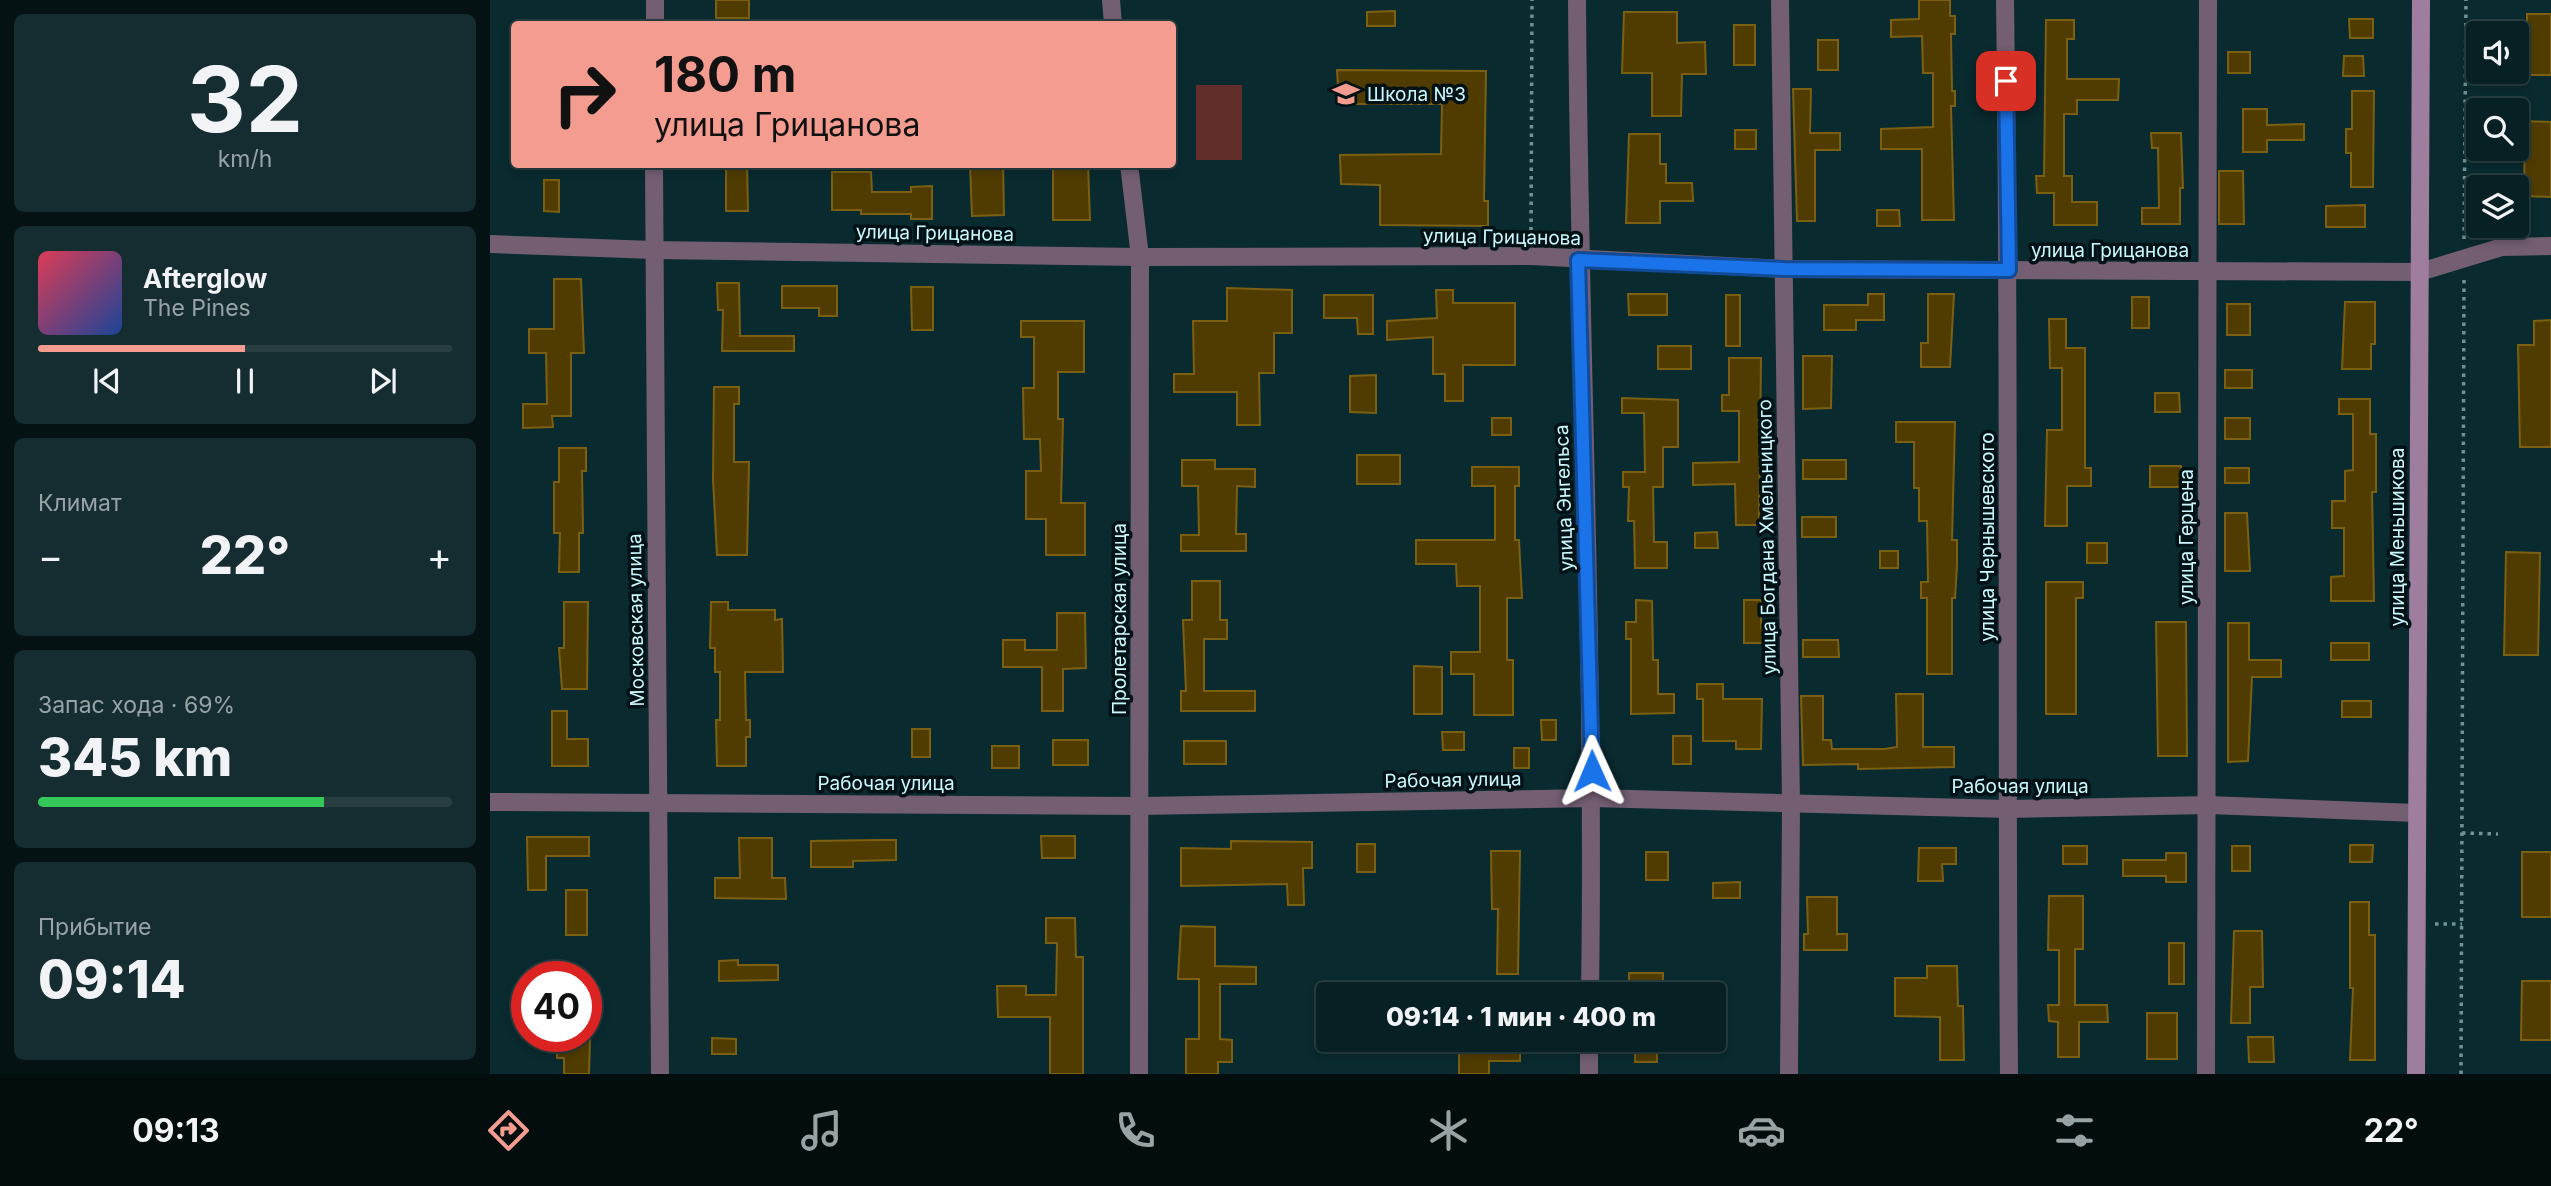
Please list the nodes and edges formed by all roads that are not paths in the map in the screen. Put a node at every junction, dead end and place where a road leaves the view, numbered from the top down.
1 (655, 0) edge
2 (1111, 0) edge
3 (1577, 0) edge
4 (1780, 0) edge
5 (2005, 0) edge
6 (2208, 0) edge
7 (2421, 0) edge
8 (655, 21) edge
9 (1113, 21) edge
10 (654, 168) edge
11 (1129, 168) edge
12 (490, 244) edge
13 (2551, 246) edge
14 (653, 250) junction
15 (1140, 257) junction
16 (1578, 260) junction
17 (1785, 269) junction
18 (2009, 270) junction
19 (2206, 272) junction
20 (2420, 272) junction
21 (1593, 798) junction
22 (490, 802) edge
23 (660, 802) junction
24 (2209, 805) junction
25 (1140, 806) junction
26 (1791, 806) junction
27 (2007, 809) junction
28 (2416, 813) junction
29 (1590, 982) edge
30 (1589, 1052) edge
31 (660, 1074) edge
32 (1139, 1074) edge
33 (1589, 1074) edge
34 (1788, 1074) edge
35 (2009, 1074) edge
36 (2206, 1074) edge
37 (2416, 1074) edge

1 - 8 street
2 - 9 street
3 - 16 street, улица Энгельса
4 - 17 street, улица Богдана Хмельницкого
5 - 18 street, улица Чернышевского
6 - 19 street, улица Герцена
7 - 20 main road, улица Меньшикова
10 - 14 street, Московская улица
11 - 15 street, Пролетарская улица
12 - 14 street, улица Грицанова
13 - 20 street, улица Грицанова
14 - 15 street, улица Грицанова
14 - 23 street, Московская улица
15 - 16 street, улица Грицанова
15 - 25 street, Пролетарская улица
16 - 17 street, улица Грицанова
16 - 21 street, улица Энгельса
17 - 18 street, улица Грицанова
17 - 26 street, улица Богдана Хмельницкого
18 - 19 street, улица Грицанова
18 - 27 street, улица Чернышевского
19 - 20 street, улица Грицанова
19 - 24 street, улица Герцена
20 - 28 main road, улица Меньшикова
21 - 25 street, Рабочая улица
21 - 26 street, Рабочая улица
21 - 29 street, улица Энгельса
22 - 23 street, Рабочая улица
23 - 25 street, Рабочая улица
23 - 31 street, Московская улица
24 - 27 street, Рабочая улица
24 - 28 street, Рабочая улица
24 - 36 street, улица Герцена
25 - 32 street, Пролетарская улица
26 - 27 street, Рабочая улица
26 - 34 street, улица Богдана Хмельницкого
27 - 35 street, улица Чернышевского
28 - 37 main road, улица Меньшикова
30 - 33 street

